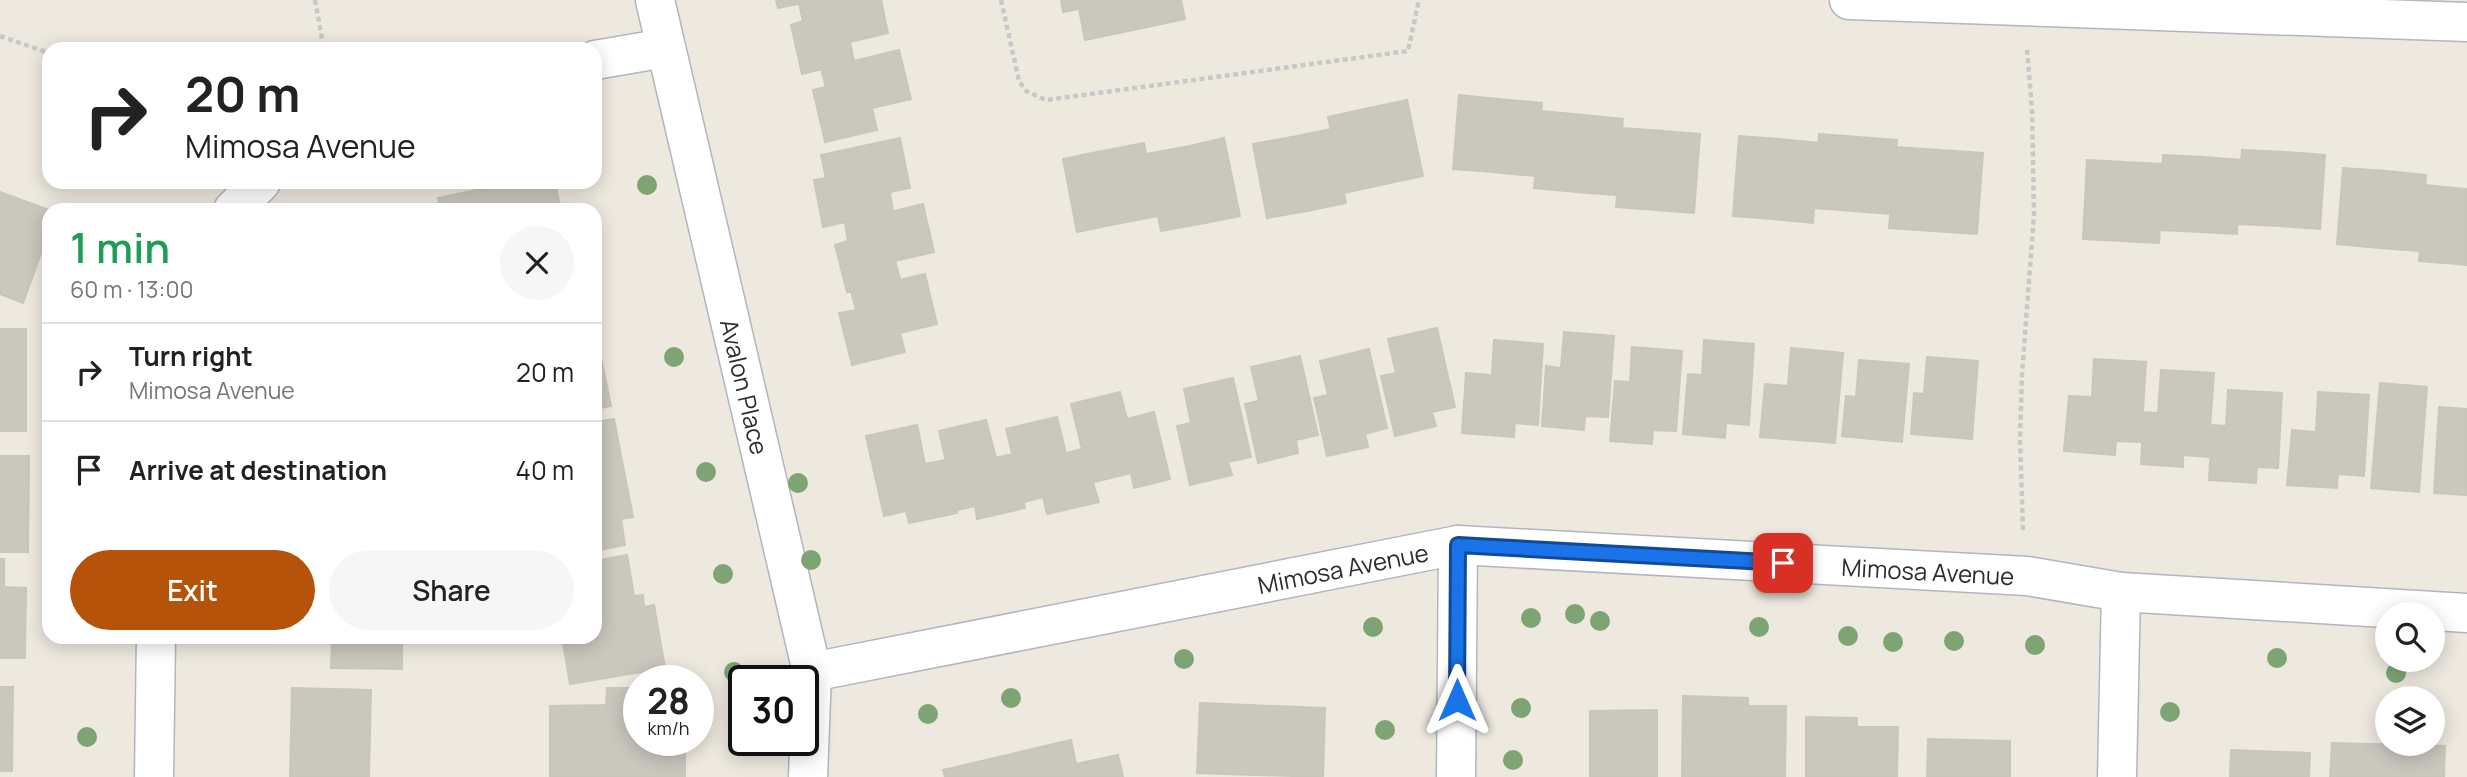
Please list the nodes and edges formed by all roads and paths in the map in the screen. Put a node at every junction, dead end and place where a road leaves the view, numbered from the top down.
1 (315, 0) edge
2 (655, 0) edge
3 (1002, 0) edge
4 (1419, 0) edge
5 (1849, 0) edge
6 (2023, 6) junction
7 (2403, 10) edge
8 (2467, 22) edge
9 (0, 36) edge
10 (323, 42) edge
11 (665, 48) junction
12 (42, 51) edge
13 (602, 59) edge
14 (254, 189) edge
15 (240, 203) edge
16 (1458, 545) junction
17 (2027, 576) junction
18 (2121, 592) junction
19 (2467, 613) edge
20 (156, 644) edge
21 (810, 665) edge
22 (819, 671) edge
23 (809, 756) edge
24 (154, 777) edge
25 (808, 777) edge
26 (1456, 777) edge
27 (2117, 777) edge

1 - 10 path
2 - 11 street, Avalon Place
3 - 4 path
5 - 6 street
6 - 7 street
6 - 17 path
7 - 8 street
9 - 12 path
11 - 13 street
11 - 21 street, Avalon Place
14 - 15 street
16 - 17 street, Mimosa Avenue
16 - 22 street, Mimosa Avenue
16 - 26 street
17 - 18 street, Mimosa Avenue
18 - 19 street, Mimosa Avenue
18 - 27 street
20 - 24 street
23 - 25 street, Avalon Place

